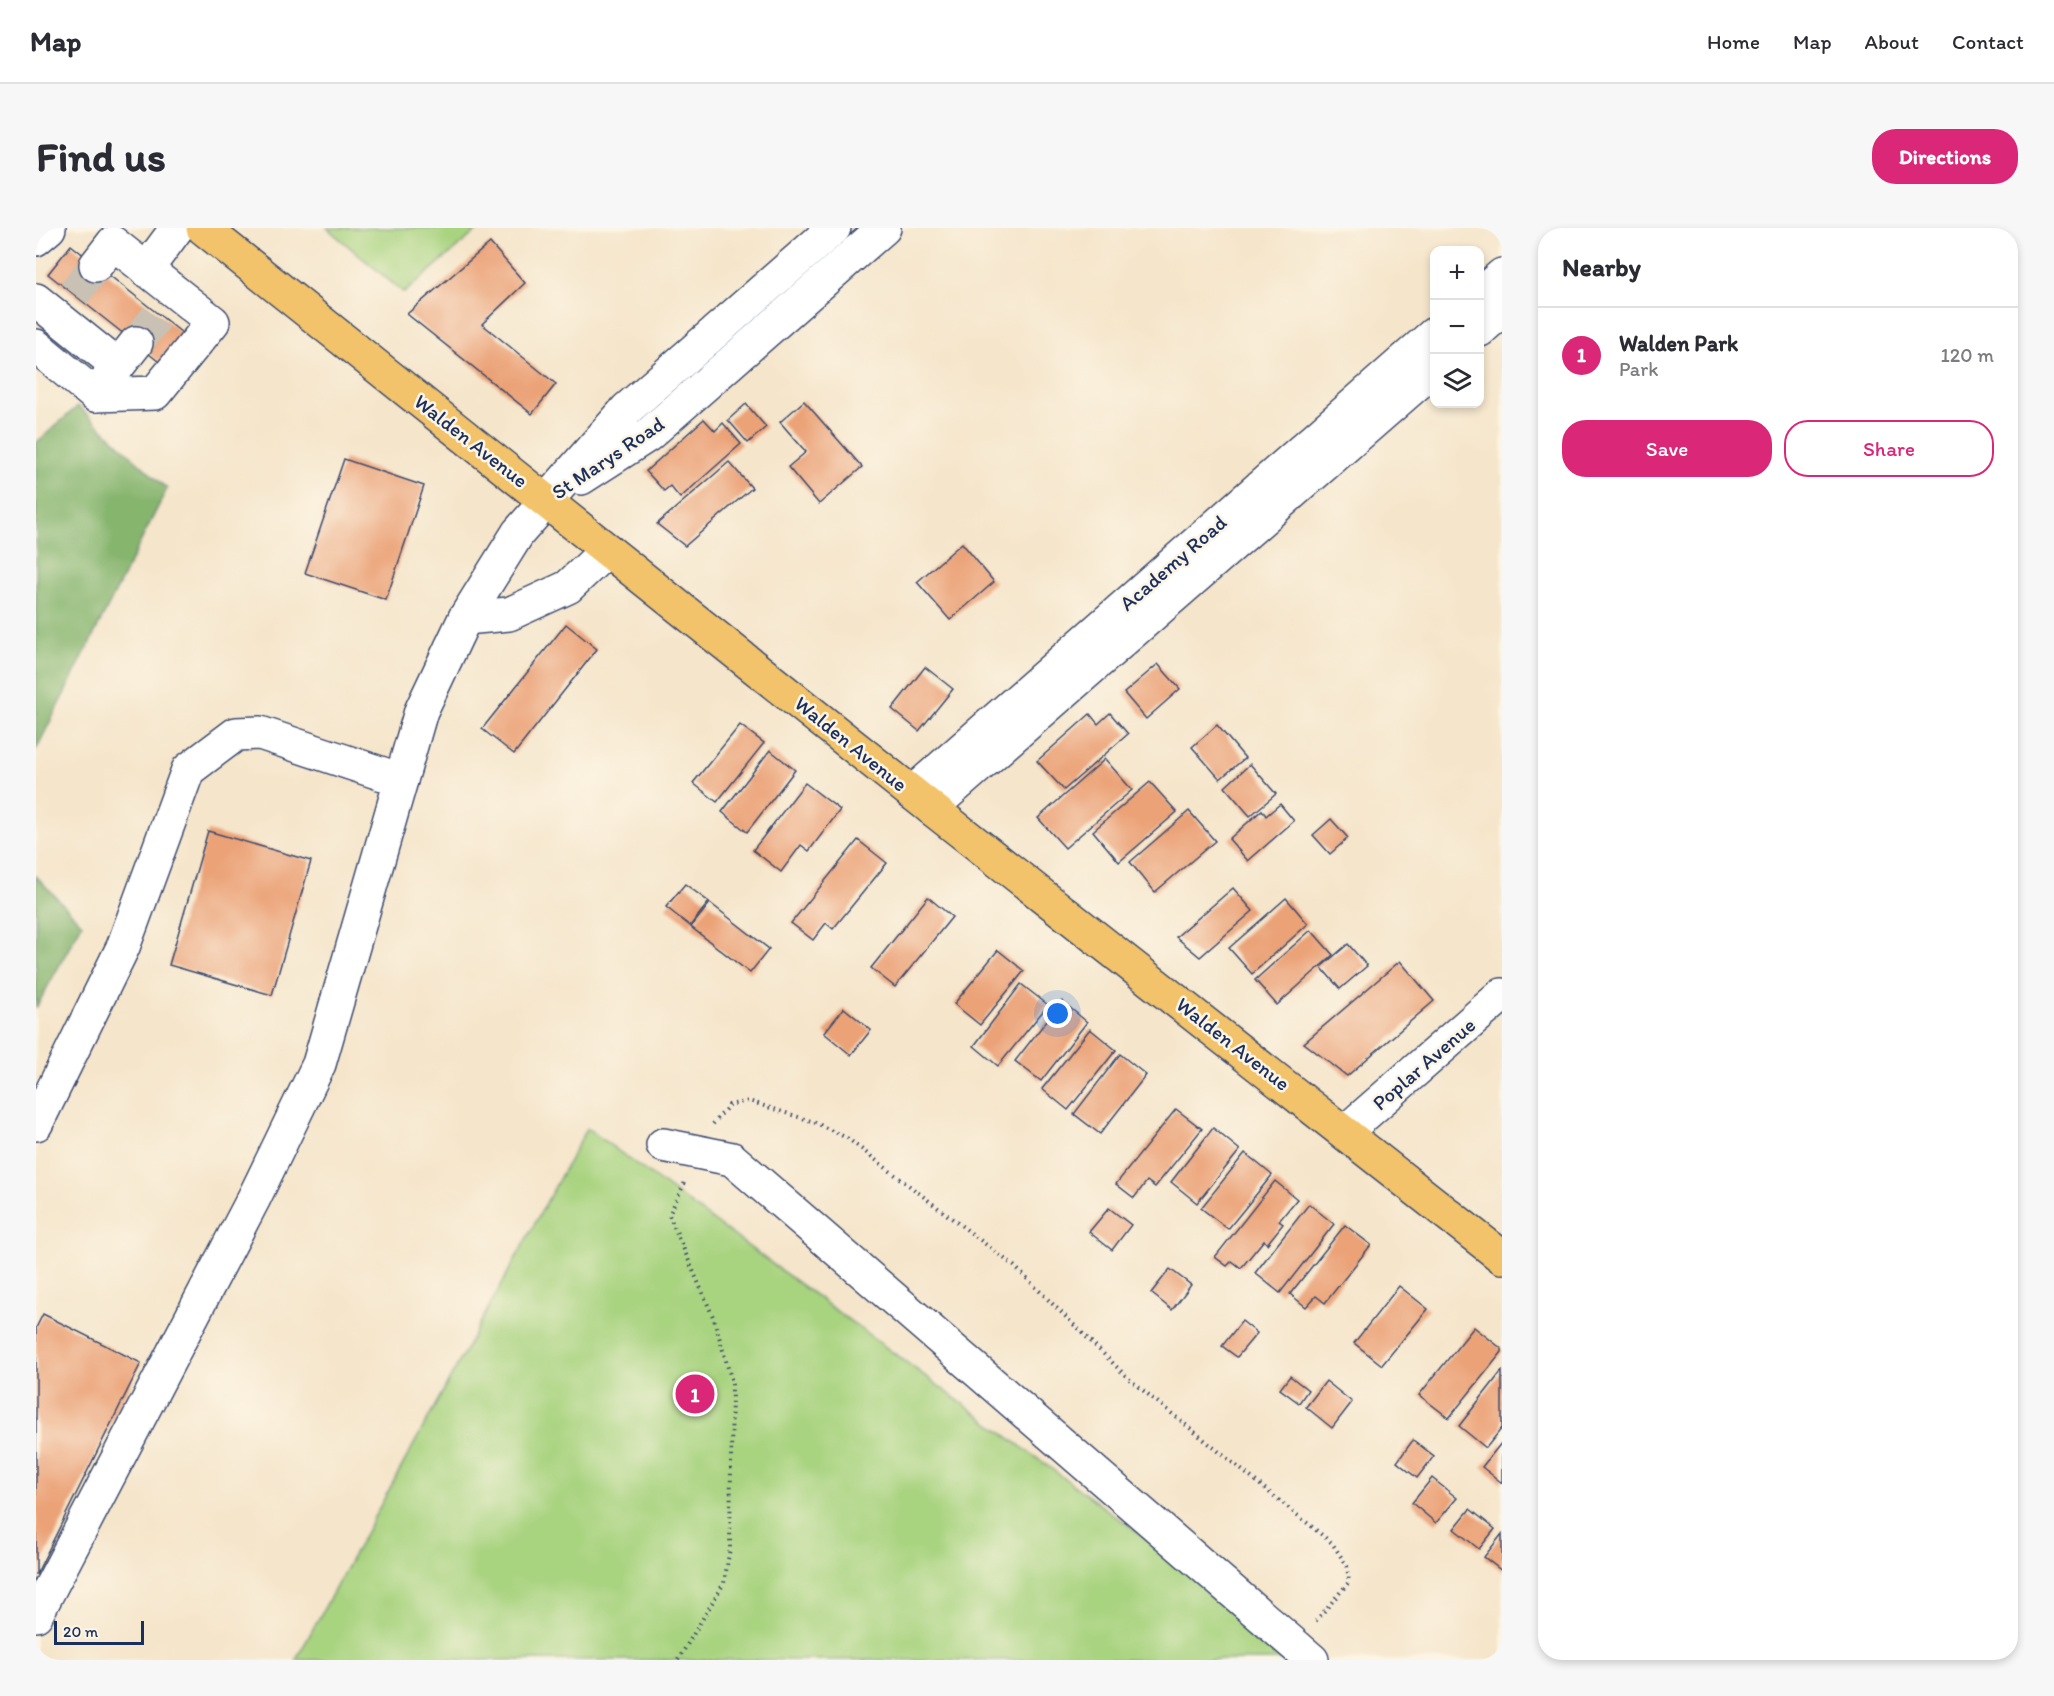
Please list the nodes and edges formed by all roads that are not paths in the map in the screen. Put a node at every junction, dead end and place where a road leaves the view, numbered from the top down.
1 (49, 228) edge
2 (177, 228) edge
3 (203, 228) edge
4 (834, 228) edge
5 (884, 228) edge
6 (36, 239) edge
7 (96, 265) tunnel mouth
8 (146, 270) junction
9 (1502, 274) edge
10 (1484, 290) edge
11 (55, 303) edge
12 (1502, 310) edge
13 (1484, 326) edge
14 (1430, 338) edge
15 (86, 340) junction
16 (36, 344) edge
17 (62, 368) junction
18 (1430, 372) edge
19 (95, 395) junction
20 (546, 501) junction
21 (1255, 508) junction
22 (607, 550) junction
23 (465, 618) junction
24 (401, 780) junction
25 (922, 801) junction
26 (1502, 995) edge
27 (36, 1124) edge
28 (1345, 1132) junction
29 (663, 1145) dead end
30 (1502, 1257) edge
31 (36, 1615) edge
32 (1312, 1660) edge

1 - 6 street
2 - 8 street
3 - 20 main road, Walden Avenue
4 - 20 street, St Marys Road
5 - 20 street, St Marys Road
7 - 8 street
8 - 19 street
9 - 10 street
11 - 15 street
11 - 16 street
12 - 13 street
14 - 21 street, Academy Road
15 - 17 street
15 - 19 street
16 - 17 street
17 - 19 street
18 - 21 street, Academy Road
20 - 22 main road, Walden Avenue
20 - 23 street
21 - 25 street, Academy Road
21 - 25 street, Academy Road
22 - 23 street
22 - 25 main road, Walden Avenue
23 - 24 street
24 - 27 street
24 - 31 street
25 - 28 main road, Walden Avenue
26 - 28 street, Poplar Avenue
28 - 30 main road, Walden Avenue
29 - 32 street

